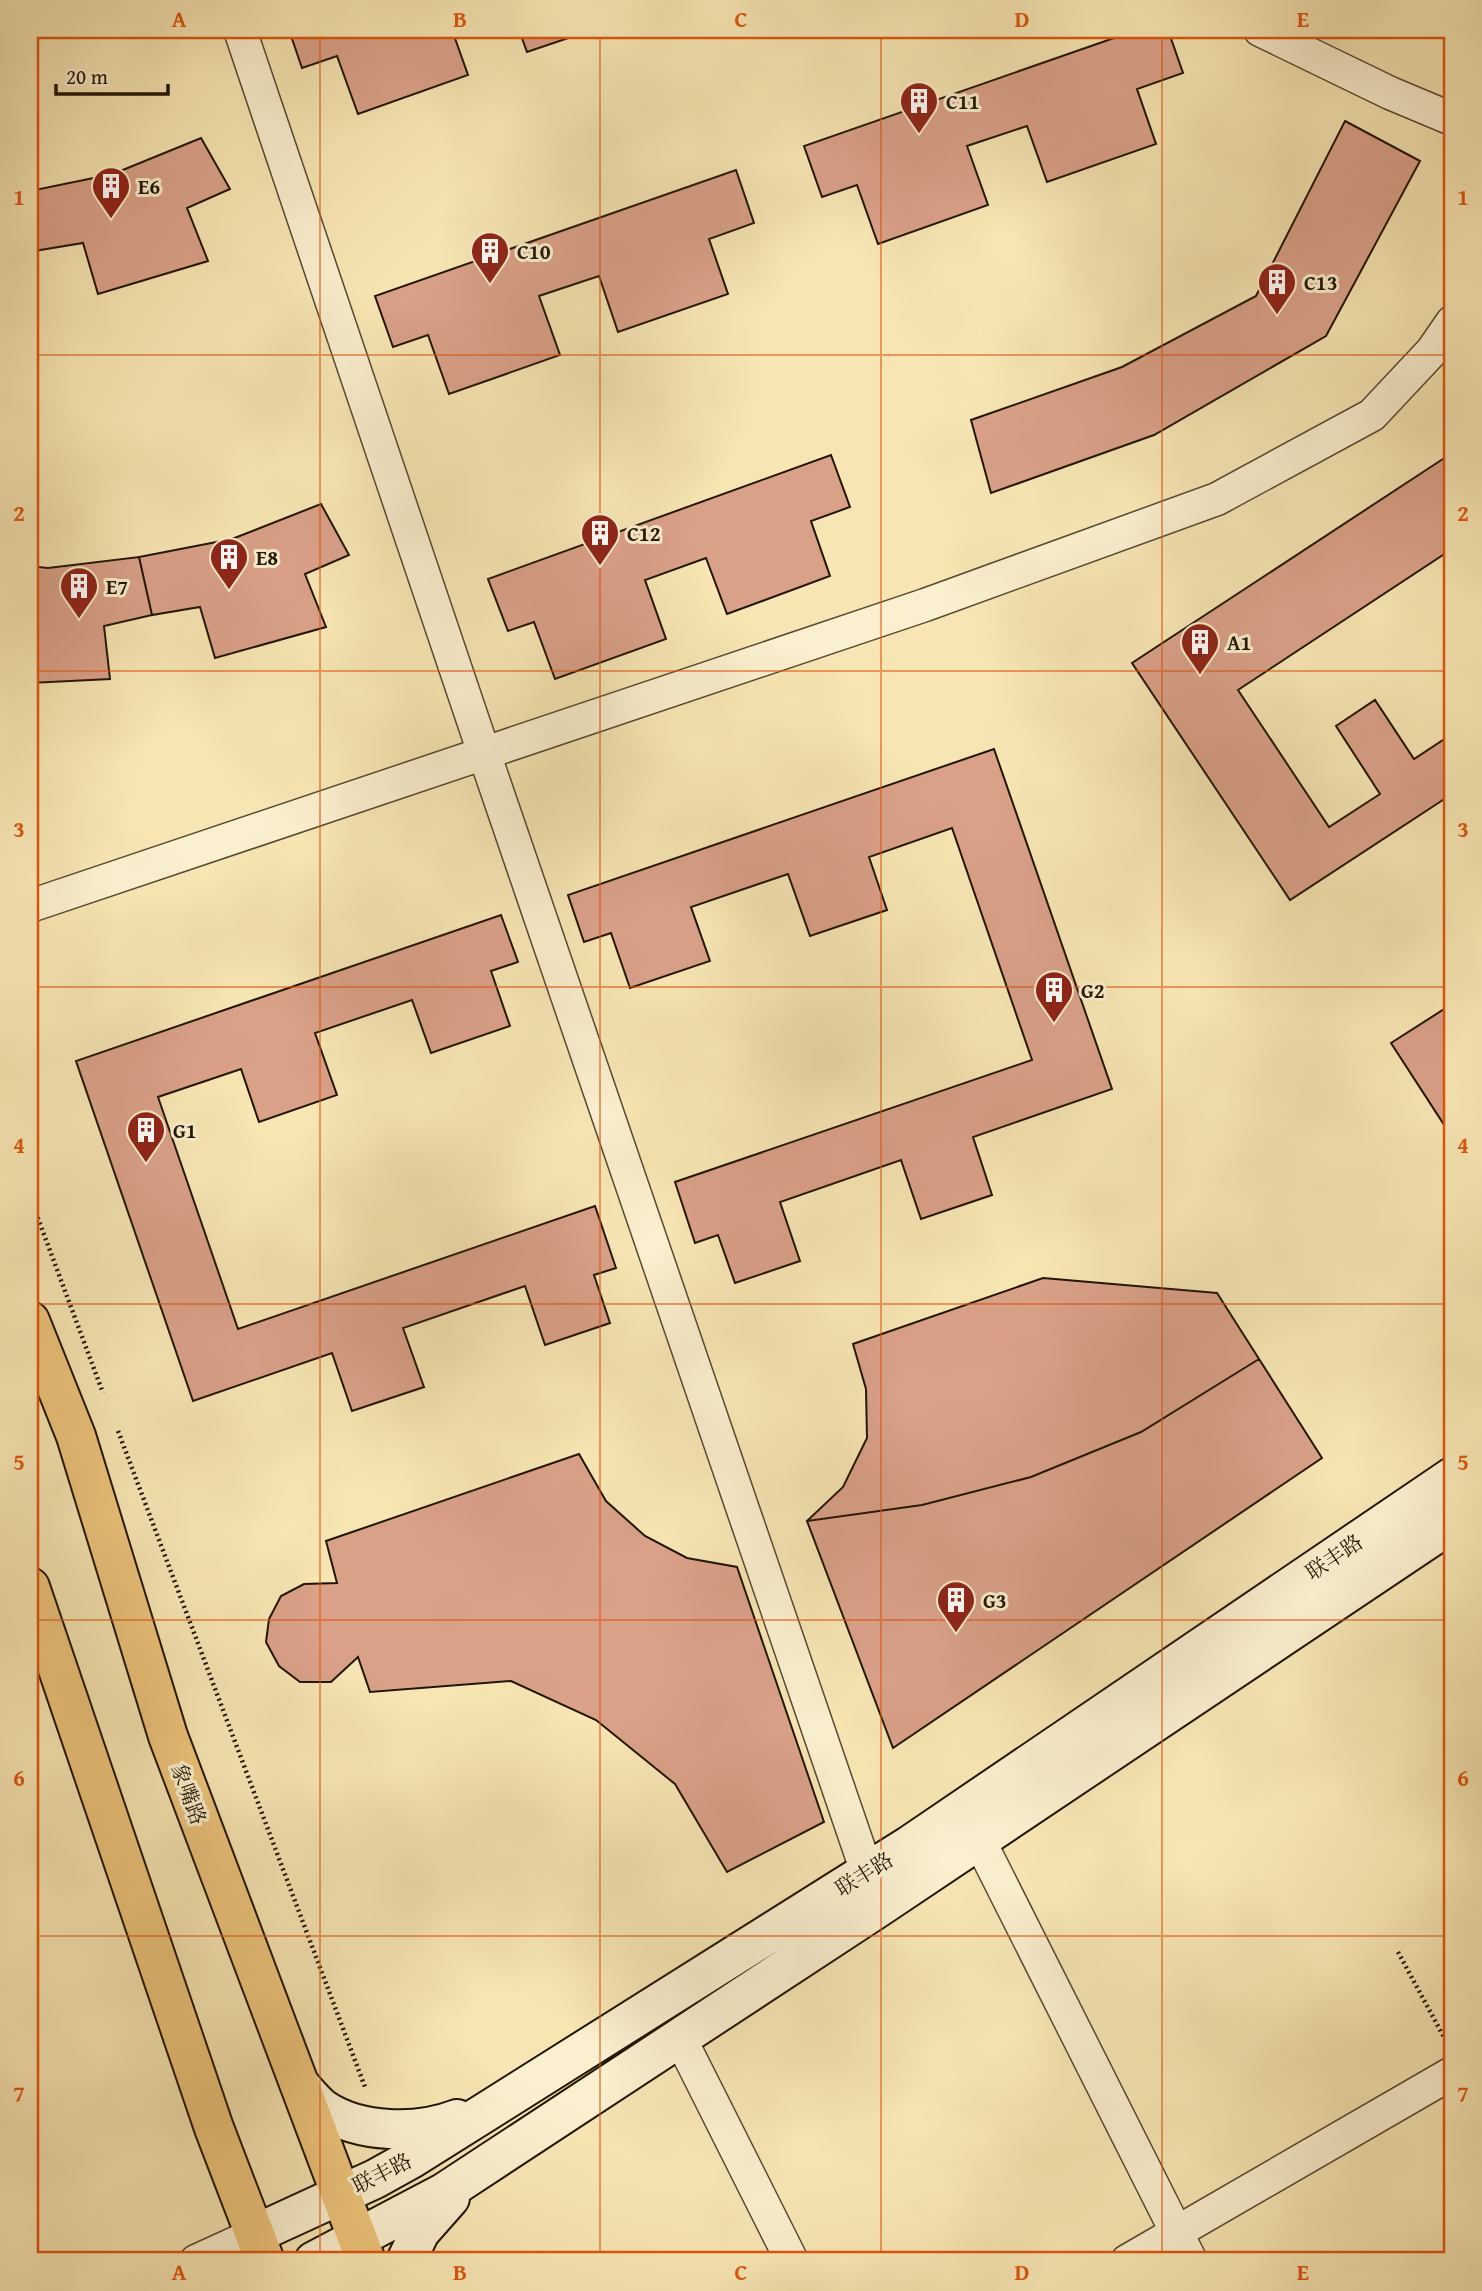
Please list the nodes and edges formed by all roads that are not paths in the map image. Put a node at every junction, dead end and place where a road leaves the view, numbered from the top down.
1 (240, 30) edge
2 (1260, 30) edge
3 (1452, 119) edge
4 (1452, 322) edge
5 (484, 754) junction
6 (30, 906) edge
7 (30, 1321) edge
8 (1452, 1477) edge
9 (1452, 1523) edge
10 (30, 1587) edge
11 (979, 1840) junction
12 (867, 1872) junction
13 (680, 2038) junction
14 (1452, 2073) edge
15 (300, 2085) junction
16 (502, 2101) junction
17 (483, 2167) junction
18 (340, 2194) junction
19 (1176, 2233) junction
20 (259, 2248) edge
21 (361, 2251) edge
22 (196, 2261) edge
23 (314, 2261) edge
24 (406, 2261) edge
25 (792, 2261) edge
26 (1127, 2261) edge
27 (1191, 2261) edge

1 - 5 street
2 - 3 street
4 - 5 street
5 - 6 street
5 - 12 street
7 - 15 main road, 象嘴路
8 - 12 main road, 联丰路
9 - 11 main road, 联丰路
10 - 20 main road
11 - 13 main road, 联丰路
11 - 19 street
12 - 16 main road, 联丰路
13 - 17 main road, 联丰路
13 - 25 street
14 - 19 street
15 - 16 main road
15 - 18 main road, 象嘴路
16 - 18 main road, 联丰路
17 - 21 main road, 联丰路
17 - 24 main road
18 - 20 main road, 联丰路
18 - 21 main road, 象嘴路
19 - 26 street
19 - 27 street
20 - 22 street
21 - 23 main road, 联丰路

